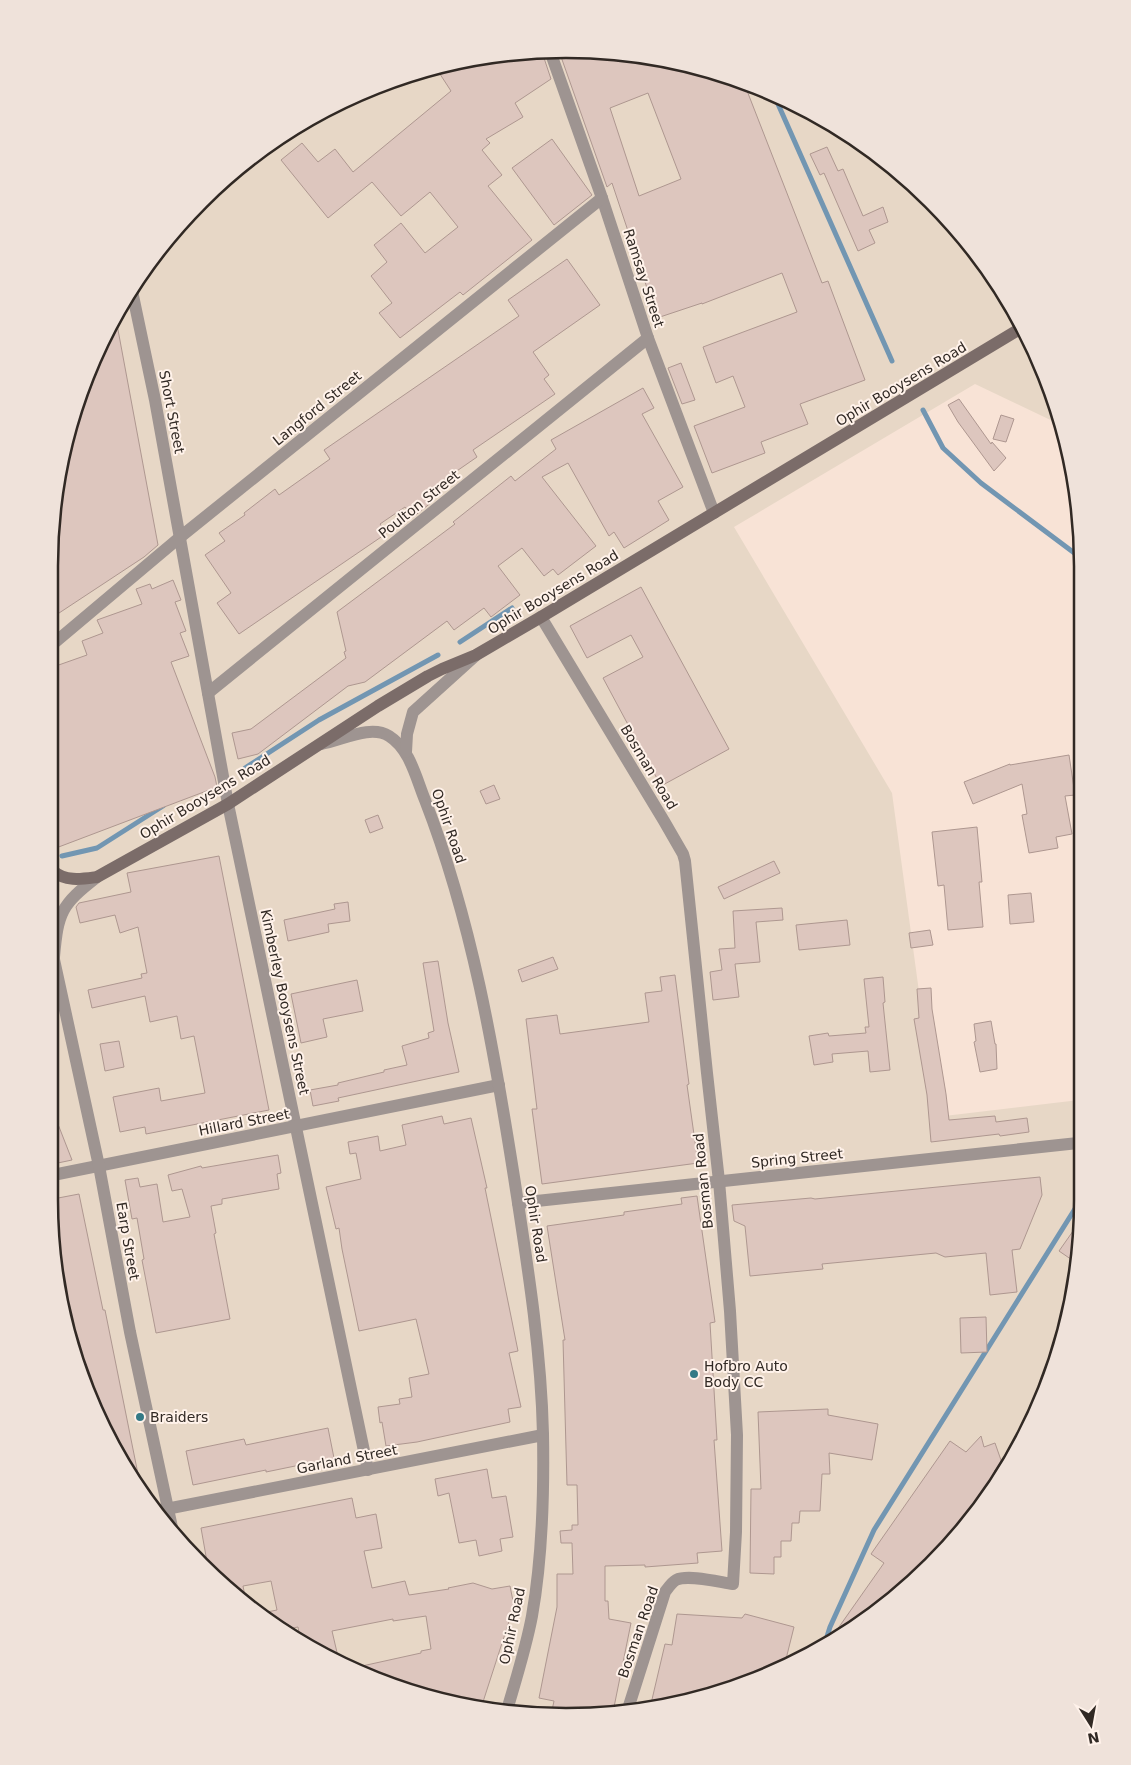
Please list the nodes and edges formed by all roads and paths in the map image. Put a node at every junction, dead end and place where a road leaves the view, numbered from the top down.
1 (552, 58) edge
2 (602, 198) junction
3 (134, 299) edge
4 (1016, 332) edge
5 (648, 338) junction
6 (714, 513) junction
7 (179, 538) junction
8 (541, 617) junction
9 (58, 640) edge
10 (476, 655) junction
11 (208, 693) junction
12 (318, 745) junction
13 (406, 752) junction
14 (228, 804) junction
15 (58, 874) edge
16 (97, 876) junction
17 (58, 923) edge
18 (58, 979) edge
19 (499, 1085) junction
20 (295, 1127) junction
21 (1074, 1144) edge
22 (99, 1166) junction
23 (58, 1174) edge
24 (719, 1181) junction
25 (518, 1203) junction
26 (543, 1435) junction
27 (368, 1470) junction
28 (162, 1509) edge
29 (162, 1510) edge
30 (630, 1703) edge
31 (509, 1704) edge

1 - 2 street, Ramsay Street
2 - 5 street, Ramsay Street
2 - 7 street, Langford Street
3 - 7 street, Short Street
4 - 6 main road, Ophir Booysens Road
5 - 6 street, Ramsay Street
5 - 11 street, Poulton Street
6 - 8 main road, Ophir Booysens Road
7 - 9 street, Langford Street
7 - 11 street, Kimberley Booysens Street
8 - 10 main road, Ophir Booysens Road
8 - 24 street, Bosman Road
10 - 12 main road, Ophir Booysens Road
10 - 13 street
11 - 14 street, Kimberley Booysens Street
12 - 13 street
12 - 14 main road, Ophir Booysens Road
13 - 19 street, Ophir Road
14 - 16 main road, Ophir Booysens Road
14 - 20 street, Kimberley Booysens Street
15 - 16 main road
16 - 17 street, Earp Street
18 - 22 street, Earp Street
19 - 20 street, Hillard Street
19 - 25 street, Ophir Road
20 - 22 street, Hillard Street
20 - 27 street, Kimberley Booysens Street
21 - 24 street, Spring Street
22 - 23 street, Hillard Street
22 - 28 street, Earp Street
24 - 25 street, Spring Street
24 - 30 street, Bosman Road
25 - 26 street, Ophir Road
26 - 27 street, Garland Street
26 - 31 street, Ophir Road
27 - 29 street, Garland Street

